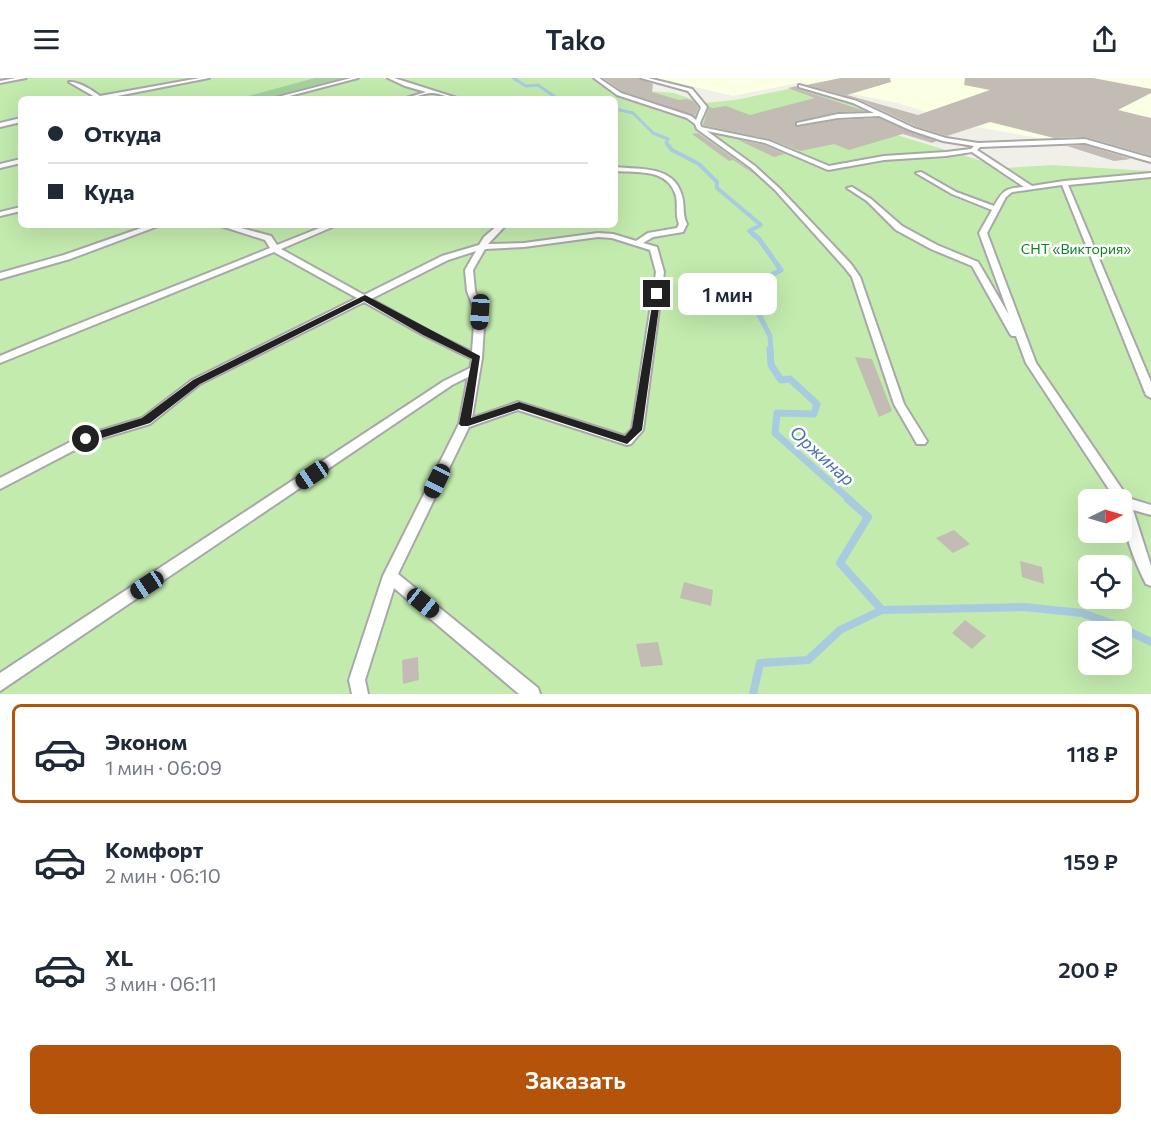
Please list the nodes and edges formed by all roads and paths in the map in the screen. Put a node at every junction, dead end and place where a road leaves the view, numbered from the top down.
1 (24, 78) edge
2 (207, 78) edge
3 (356, 78) edge
4 (390, 78) edge
5 (596, 78) edge
6 (642, 78) edge
7 (0, 82) edge
8 (71, 82) dead end
9 (801, 86) dead end
10 (430, 92) junction
11 (95, 96) edge
12 (108, 96) edge
13 (284, 96) edge
14 (416, 96) edge
15 (446, 96) edge
16 (880, 114) junction
17 (18, 121) edge
18 (799, 124) dead end
19 (0, 125) edge
20 (698, 126) junction
21 (975, 147) junction
22 (1151, 160) edge
23 (18, 162) edge
24 (0, 166) edge
25 (618, 169) edge
26 (919, 173) dead end
27 (1151, 175) edge
28 (1064, 183) junction
29 (850, 188) dead end
30 (1031, 188) junction
31 (996, 209) junction
32 (18, 210) edge
33 (0, 214) edge
34 (149, 228) edge
35 (233, 228) edge
36 (326, 228) edge
37 (499, 228) edge
38 (638, 243) junction
39 (482, 247) junction
40 (275, 249) junction
41 (0, 276) edge
42 (365, 298) junction
43 (0, 360) edge
44 (1031, 363) junction
45 (476, 364) junction
46 (1151, 395) edge
47 (465, 424) junction
48 (921, 441) dead end
49 (0, 484) edge
50 (1115, 489) edge
51 (1132, 504) edge
52 (1151, 510) edge
53 (1132, 528) edge
54 (390, 576) junction
55 (1151, 580) edge
56 (0, 683) edge
57 (356, 689) edge
58 (532, 694) edge

1 - 7 lane
2 - 12 lane
3 - 13 lane
4 - 10 lane
5 - 20 lane
6 - 20 lane
8 - 11 lane
9 - 16 lane
10 - 14 lane
10 - 15 lane
16 - 18 lane
16 - 21 lane
17 - 19 lane
20 - 21 lane
20 - 48 lane
21 - 22 lane
21 - 30 lane
23 - 24 lane
25 - 38 lane
26 - 31 lane
27 - 28 lane
28 - 30 lane
28 - 46 lane
29 - 44 lane
30 - 31 lane
31 - 44 lane
32 - 33 lane
34 - 41 lane
35 - 40 lane
36 - 40 lane
37 - 39 lane
38 - 39 lane
38 - 47 lane
39 - 42 lane
39 - 45 lane
40 - 42 lane
40 - 43 lane
42 - 45 lane
42 - 49 lane
44 - 50 lane
45 - 47 lane
45 - 56 lane
47 - 54 lane
51 - 52 lane
53 - 55 lane
54 - 57 lane
54 - 58 lane

